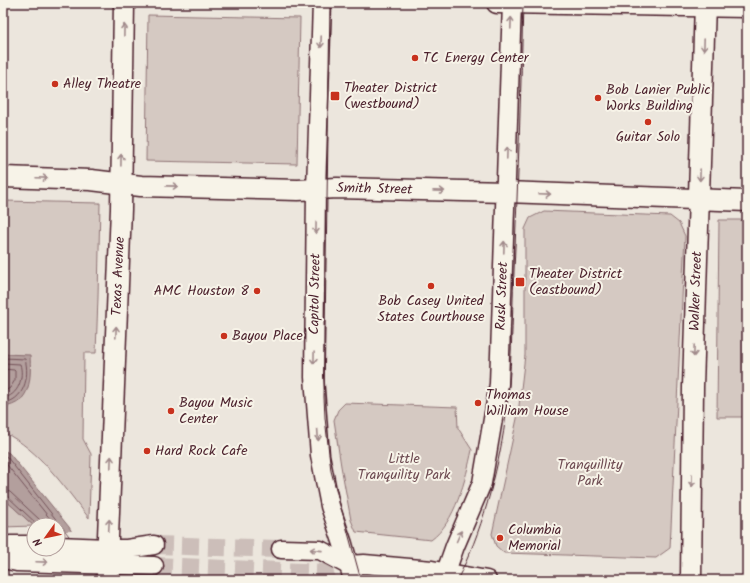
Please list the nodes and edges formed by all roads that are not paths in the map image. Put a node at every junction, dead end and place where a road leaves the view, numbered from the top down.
1 (124, 3) edge
2 (322, 3) edge
3 (498, 3) edge
4 (512, 3) edge
5 (705, 4) edge
6 (747, 7) edge
7 (3, 177) edge
8 (121, 183) junction
9 (316, 189) junction
10 (506, 192) junction
11 (699, 200) junction
12 (747, 201) edge
13 (154, 545) tunnel mouth
14 (26, 546) edge
15 (3, 548) edge
16 (280, 549) tunnel mouth
17 (66, 550) edge
18 (3, 558) edge
19 (108, 564) edge
20 (154, 566) tunnel mouth
21 (350, 572) edge
22 (444, 576) edge
23 (487, 580) edge
24 (691, 580) edge

8 -> 1 main road, Texas Avenue
2 -> 9 street, Capitol Street
3 - 4 main road
4 - 5 main road
10 -> 4 street, Rusk Street
5 - 6 main road
5 -> 11 main road, Walker Street
7 -> 8 main road, Smith Street
8 -> 9 main road, Smith Street
19 -> 8 main road, Texas Avenue
9 -> 10 main road, Smith Street
9 -> 21 street, Capitol Street
10 -> 11 main road, Smith Street
22 -> 10 street, Rusk Street
11 - 12 main road, Smith Street
11 -> 24 main road, Walker Street
13 - 19 street
14 - 15 main road
21 -> 16 street
17 - 19 main road
18 -> 19 street
19 - 20 street
21 - 22 street
22 - 23 street

